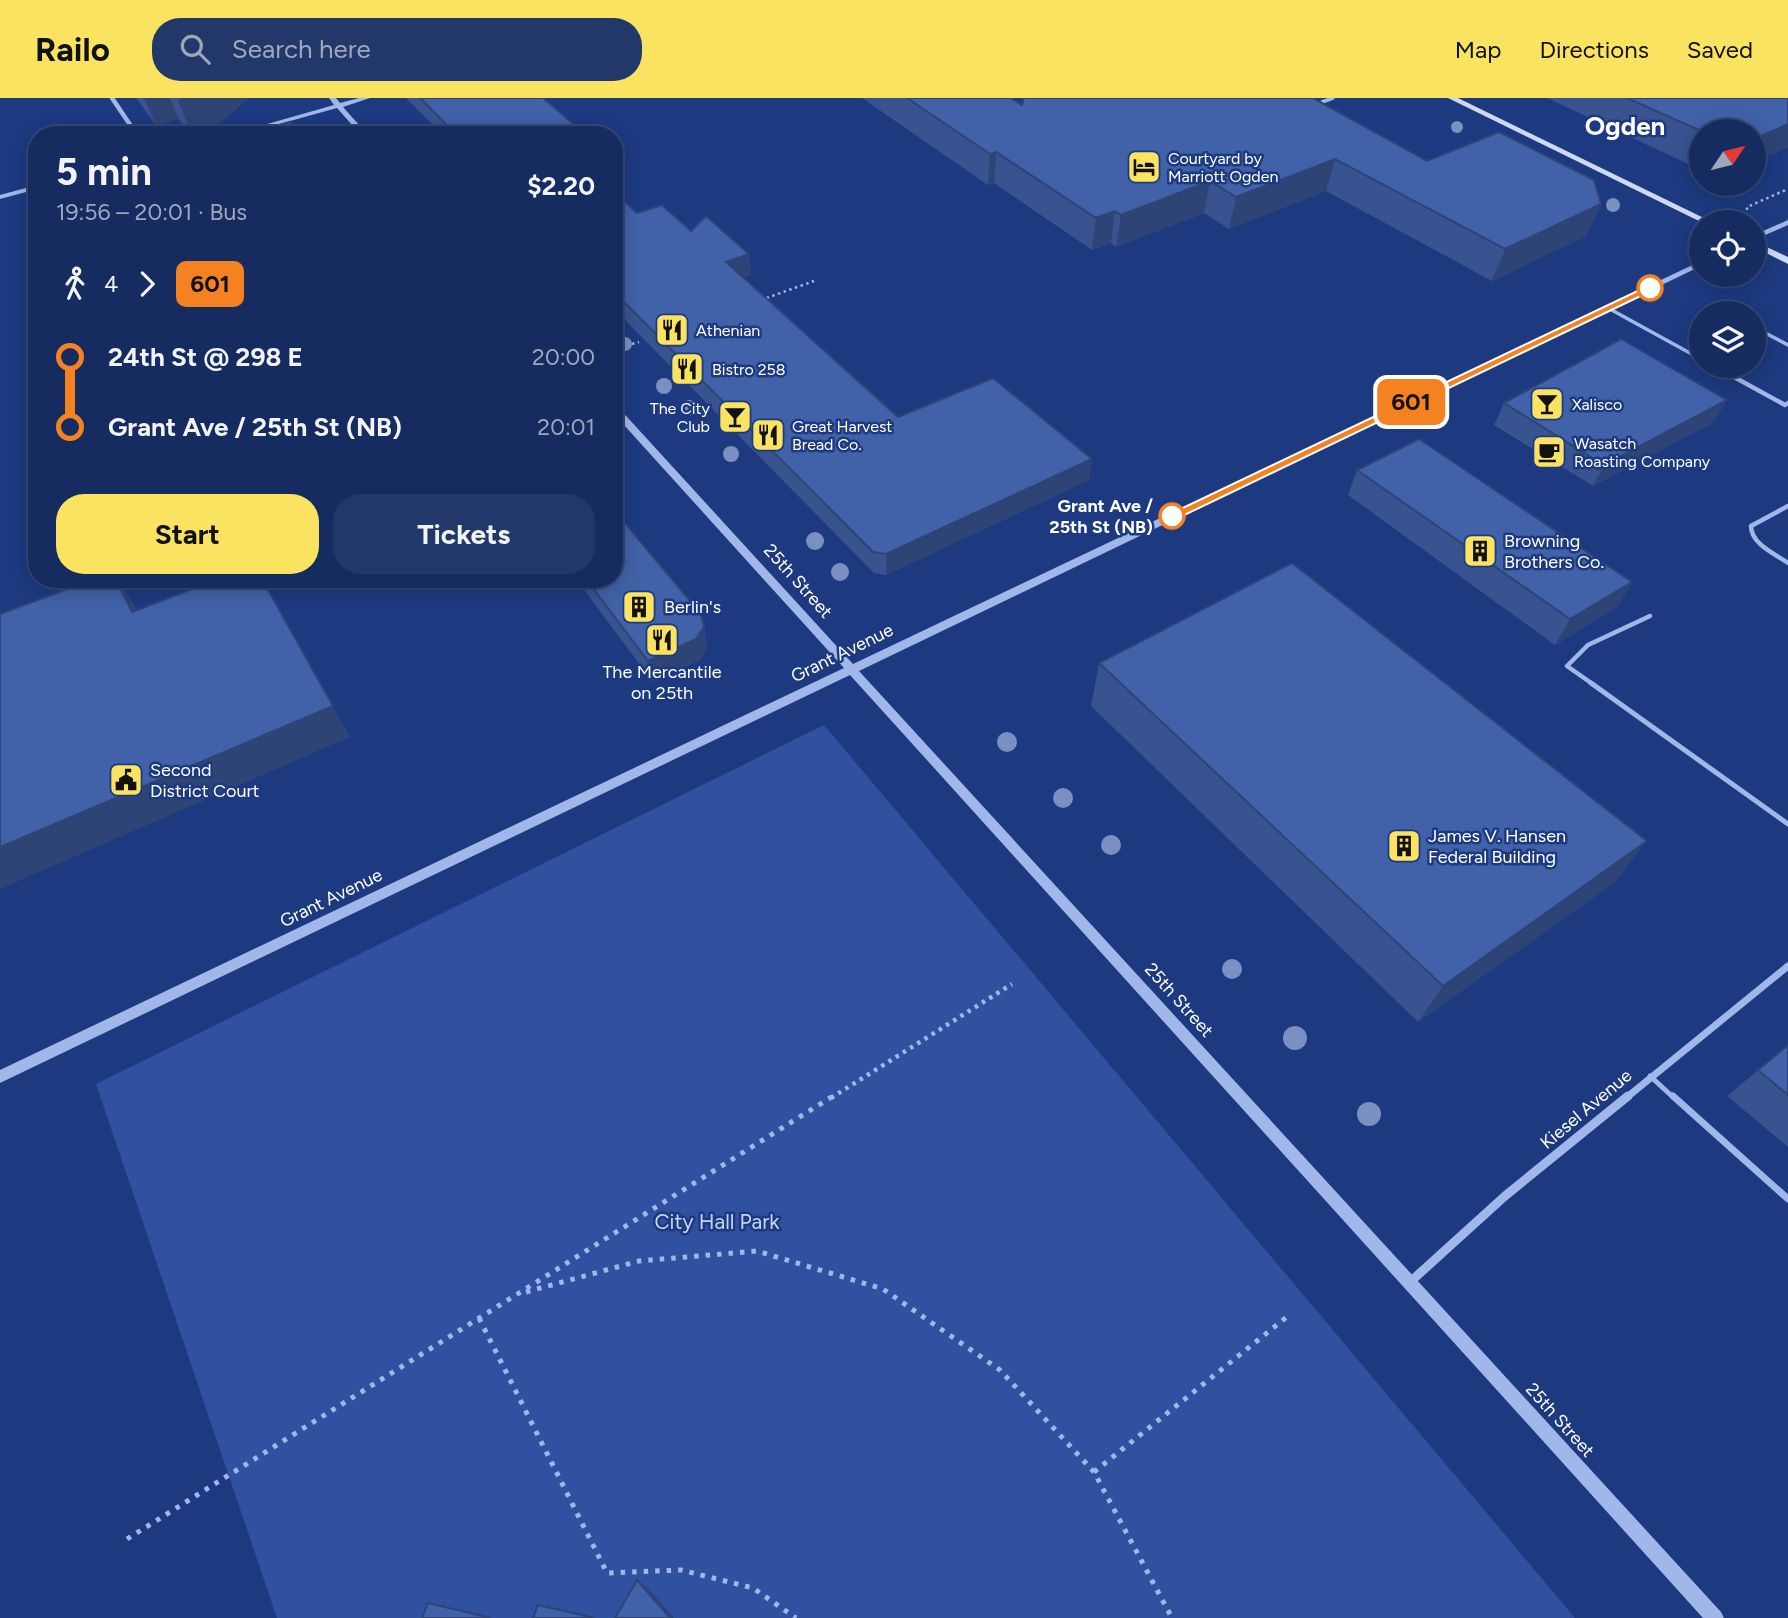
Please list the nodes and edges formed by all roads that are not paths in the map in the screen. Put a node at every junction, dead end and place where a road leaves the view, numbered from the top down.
1 (112, 98) edge
2 (332, 98) edge
3 (367, 98) edge
4 (1333, 98) edge
5 (1452, 98) edge
6 (1322, 102) edge
7 (338, 106) junction
8 (130, 126) edge
9 (264, 126) edge
10 (357, 126) edge
11 (28, 189) edge
12 (0, 197) edge
13 (1689, 213) edge
14 (1788, 222) edge
15 (1766, 232) edge
16 (1766, 250) edge
17 (1788, 261) edge
18 (1689, 269) edge
19 (1608, 308) junction
20 (1766, 333) edge
21 (1788, 345) edge
22 (1689, 352) edge
23 (1736, 378) edge
24 (1788, 403) edge
25 (623, 418) edge
26 (1788, 506) edge
27 (1788, 563) edge
28 (1650, 615) dead end
29 (850, 668) junction
30 (1788, 824) edge
31 (1788, 966) edge
32 (1650, 1076) junction
33 (0, 1077) edge
34 (1788, 1199) edge
35 (1409, 1283) junction
36 (1715, 1618) edge

1 - 8 street
2 - 7 street
3 - 7 street
4 - 6 lane
5 - 13 main road
7 - 9 street
7 - 10 street
11 - 12 street
14 - 15 street
16 - 17 main road
18 - 19 street, Grant Avenue
19 - 22 lane
19 - 29 street, Grant Avenue
20 - 21 lane
23 - 24 lane
25 - 29 street, 25th Street
26 - 27 lane
28 - 30 lane
29 - 33 street, Grant Avenue
29 - 35 street, 25th Street
31 - 32 street, Kiesel Avenue
32 - 34 lane
32 - 35 street, Kiesel Avenue
35 - 36 street, 25th Street

